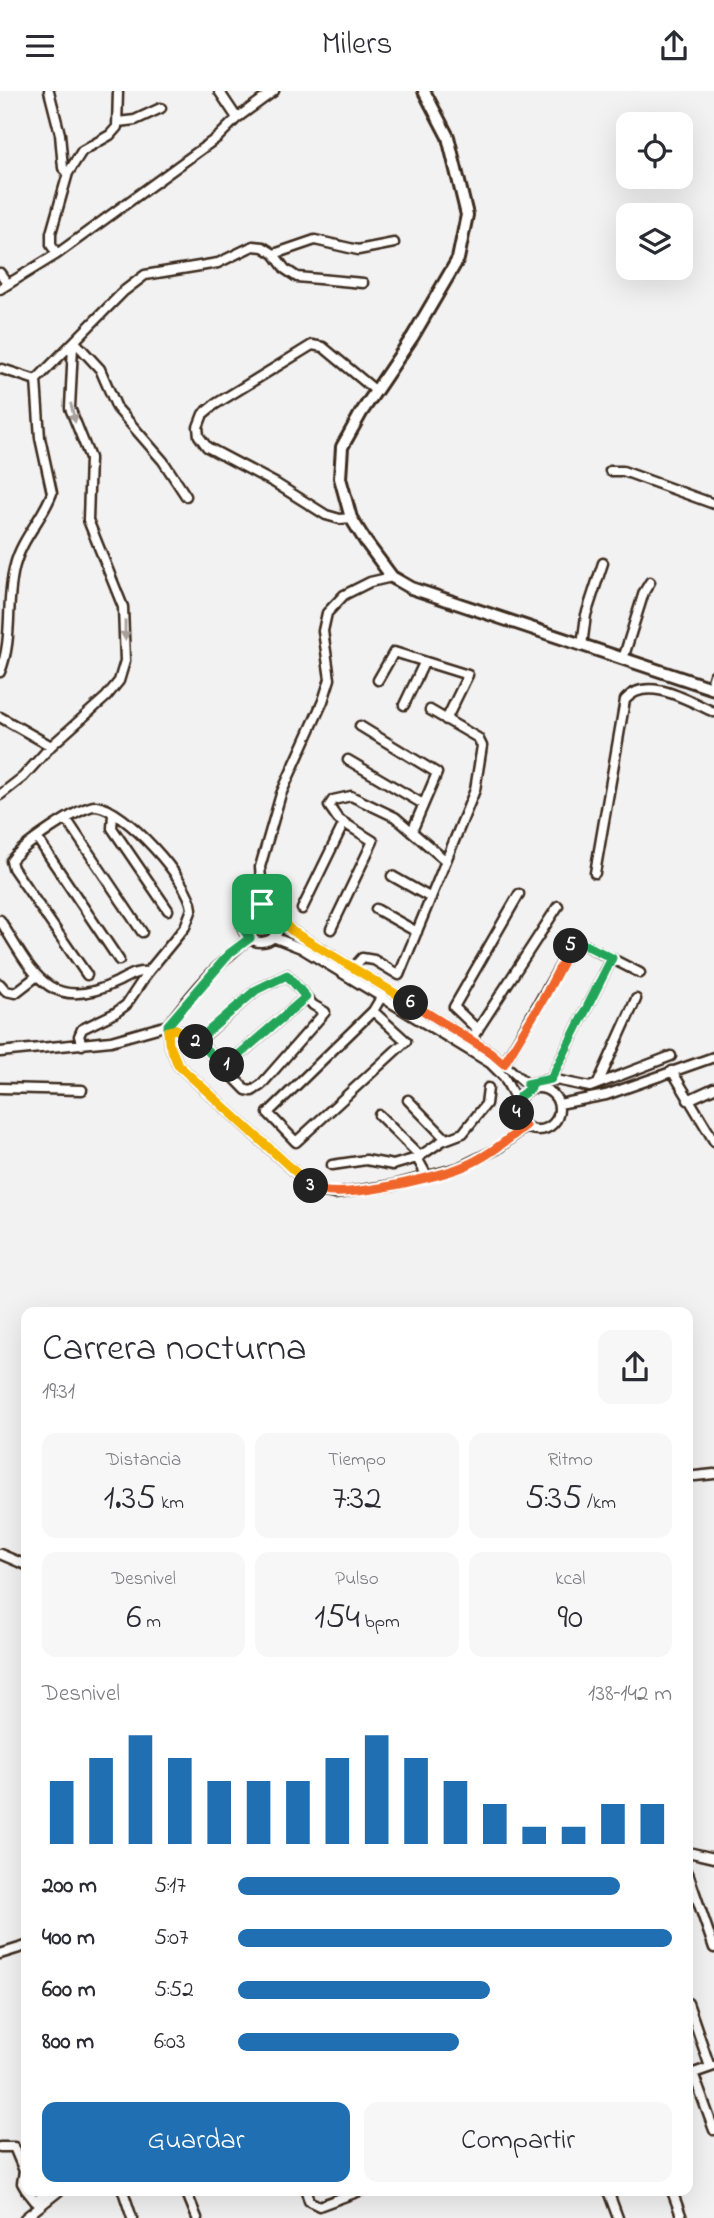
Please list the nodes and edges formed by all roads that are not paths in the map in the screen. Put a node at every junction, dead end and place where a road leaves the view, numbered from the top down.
1 (49, 91) edge
2 (118, 91) edge
3 (219, 91) edge
4 (274, 91) edge
5 (424, 91) edge
6 (161, 108) dead end
7 (237, 118) junction
8 (118, 122) junction
9 (68, 173) junction
10 (394, 243) dead end
11 (57, 254) junction
12 (274, 254) junction
13 (0, 273) edge
14 (363, 283) dead end
15 (4, 286) edge
16 (74, 344) junction
17 (1, 370) edge
18 (36, 380) junction
19 (376, 391) junction
20 (610, 471) dead end
21 (186, 496) dead end
22 (714, 504) edge
23 (351, 518) junction
24 (603, 563) dead end
25 (392, 577) junction
26 (650, 582) dead end
27 (582, 646) junction
28 (623, 659) junction
29 (424, 663) junction
30 (0, 672) edge
31 (714, 675) edge
32 (378, 680) dead end
33 (712, 688) edge
34 (404, 705) dead end
35 (430, 710) dead end
36 (714, 712) edge
37 (0, 717) edge
38 (446, 720) junction
39 (360, 726) dead end
40 (51, 746) junction
41 (348, 760) dead end
42 (0, 795) edge
43 (423, 804) junction
44 (113, 814) junction
45 (67, 820) junction
46 (344, 823) junction
47 (413, 829) junction
48 (37, 838) junction
49 (446, 861) junction
50 (595, 873) dead end
51 (392, 876) dead end
52 (519, 894) dead end
53 (431, 898) junction
54 (262, 904) junction
55 (558, 906) dead end
56 (168, 909) dead end
57 (302, 909) dead end
58 (376, 909) dead end
59 (0, 920) edge
60 (279, 920) junction
61 (331, 929) dead end
62 (142, 932) dead end
63 (417, 932) junction
64 (273, 937) junction
65 (250, 938) junction
66 (612, 958) junction
67 (119, 960) dead end
68 (353, 968) junction
69 (148, 972) junction
70 (640, 973) dead end
71 (87, 975) dead end
72 (37, 976) junction
73 (0, 984) edge
74 (382, 996) junction
75 (306, 997) junction
76 (636, 999) dead end
77 (373, 1011) junction
78 (168, 1028) junction
79 (478, 1030) junction
80 (471, 1040) junction
81 (196, 1043) junction
82 (82, 1045) junction
83 (0, 1052) edge
84 (671, 1056) dead end
85 (714, 1057) edge
86 (504, 1064) junction
87 (224, 1068) junction
88 (672, 1071) junction
89 (551, 1079) junction
90 (600, 1081) junction
91 (529, 1086) junction
92 (0, 1088) edge
93 (488, 1088) dead end
94 (714, 1088) edge
95 (82, 1090) dead end
96 (408, 1100) dead end
97 (688, 1100) junction
98 (517, 1102) junction
99 (559, 1104) junction
100 (379, 1115) dead end
101 (525, 1126) junction
102 (446, 1139) junction
103 (714, 1141) edge
104 (418, 1157) junction
105 (332, 1165) dead end
106 (427, 1176) junction
107 (714, 1473) edge
108 (695, 1476) dead end
109 (0, 1554) edge
110 (21, 1563) edge
111 (693, 1853) edge
112 (714, 1858) edge
113 (693, 1887) edge
114 (21, 1948) edge
115 (714, 1948) edge
116 (0, 1954) edge
117 (693, 2016) edge
118 (712, 2066) edge
119 (693, 2073) edge
120 (693, 2079) edge
121 (714, 2130) edge
122 (0, 2147) edge
123 (21, 2164) edge
124 (53, 2196) edge
125 (125, 2196) edge
126 (188, 2196) edge
127 (308, 2196) edge
128 (346, 2196) edge
129 (610, 2196) edge
130 (674, 2196) edge
131 (25, 2218) edge
132 (132, 2218) edge
133 (197, 2218) edge
134 (618, 2218) edge
135 (682, 2218) edge

1 - 9 street
2 - 8 street
3 - 7 street
4 - 7 street
5 - 19 main road
6 - 8 street
7 - 11 street
8 - 9 street
9 - 11 street
10 - 12 street
11 - 15 street
12 - 14 street
12 - 16 street
13 - 15 street
16 - 18 street
16 - 21 street
16 -> 40 street
17 - 18 street
18 - 30 street
19 - 23 main road
19 - 23 street
20 - 22 street
23 - 25 main road
24 - 27 street
25 - 27 main road
25 - 54 street
26 - 28 street
27 - 28 main road
28 - 33 main road
29 - 32 street
29 - 34 street
29 - 38 street
31 - 33 street
35 - 38 street
36 - 50 street
37 - 40 street
38 - 49 street
39 - 43 street
40 - 42 street
41 - 43 street
43 - 47 street
44 - 45 street
44 - 56 street
44 - 69 street
45 - 48 street
45 - 62 street
46 - 47 street
46 - 57 street
46 - 61 street
47 - 49 street
48 - 67 street
48 - 71 street
49 - 53 street
51 - 53 street
52 - 79 street
53 - 63 street
54 - 60 street
54 - 65 street
55 - 79 street
58 - 63 street
59 - 72 street
60 - 64 street
60 - 68 street
63 - 68 street
64 - 65 street
64 - 74 street
65 - 78 street
66 - 70 street
66 - 86 street
66 - 89 street
68 - 80 street
69 - 72 street
69 - 82 street
72 - 73 street
74 - 77 street
74 - 98 street
75 - 81 street
75 - 87 street
75 - 87 street
76 - 90 street
77 - 77 street
78 - 81 street
78 - 82 street
78 - 106 street
79 - 80 street
80 - 86 street
81 - 87 street
82 - 83 street
84 - 90 street
85 - 88 street
86 - 91 street
88 - 97 street
88 - 99 street
89 - 90 street
89 - 91 street
91 - 98 street
91 - 99 street
92 - 95 street
93 - 102 street
94 - 97 street
96 - 102 street
97 - 103 street
98 - 101 street
99 - 101 street
100 - 104 street
101 - 106 street
102 - 104 street
104 - 105 street
104 - 106 street
107 - 108 street
109 - 110 street
111 - 112 street
113 - 115 street
114 - 116 street
117 - 118 street
118 - 119 street
120 - 121 street
122 - 123 street
124 - 131 street
125 - 132 street
126 - 133 street
127 - 128 street
129 - 134 street
130 - 135 street

